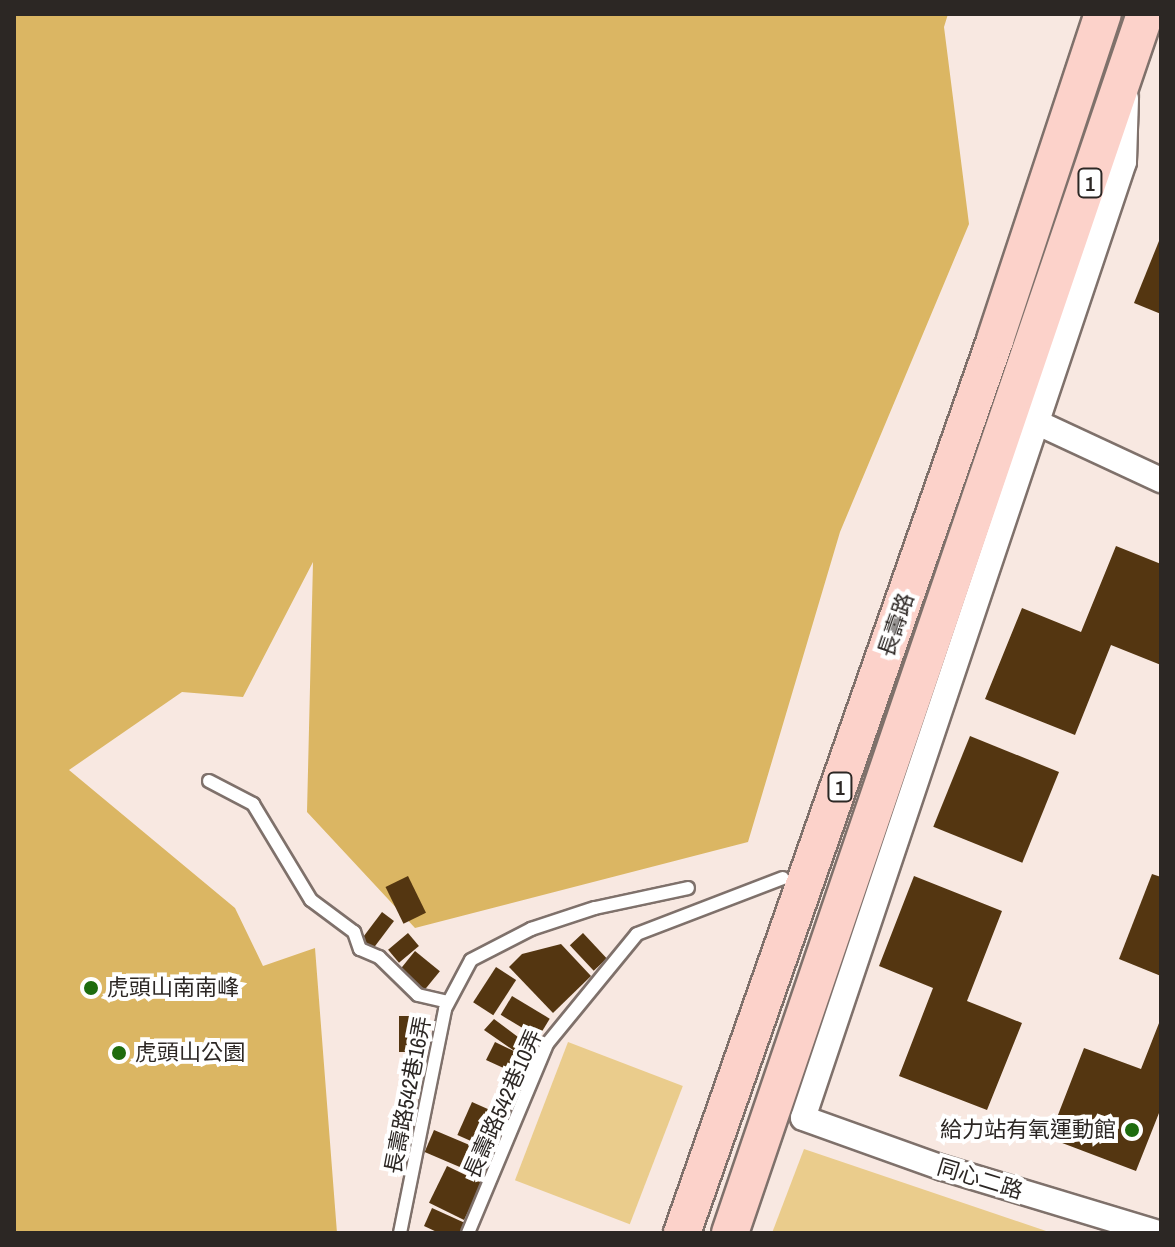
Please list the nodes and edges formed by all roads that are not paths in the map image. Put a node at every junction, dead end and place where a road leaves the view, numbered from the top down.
1 (1103, 14) edge
2 (1145, 14) edge
3 (1126, 77) junction
4 (1038, 423) junction
5 (1161, 480) edge
6 (209, 781) dead end
7 (783, 878) dead end
8 (688, 888) dead end
9 (448, 1002) junction
10 (803, 1118) joint
11 (400, 1233) edge
12 (468, 1233) edge
13 (682, 1233) edge
14 (730, 1233) edge
15 (1158, 1233) edge

1 - 13 main road, 長壽路 / 1
2 - 3 main road, 長壽路 / 1
3 - 4 street, 長壽路
3 - 14 main road, 長壽路 / 1
4 - 5 street
4 - 10 street, 長壽路
6 - 9 lane
7 - 12 lane, 長壽路542巷10弄
8 - 9 lane, 長壽路542巷16弄
9 - 11 lane, 長壽路542巷16弄
10 - 15 street, 同心二路

